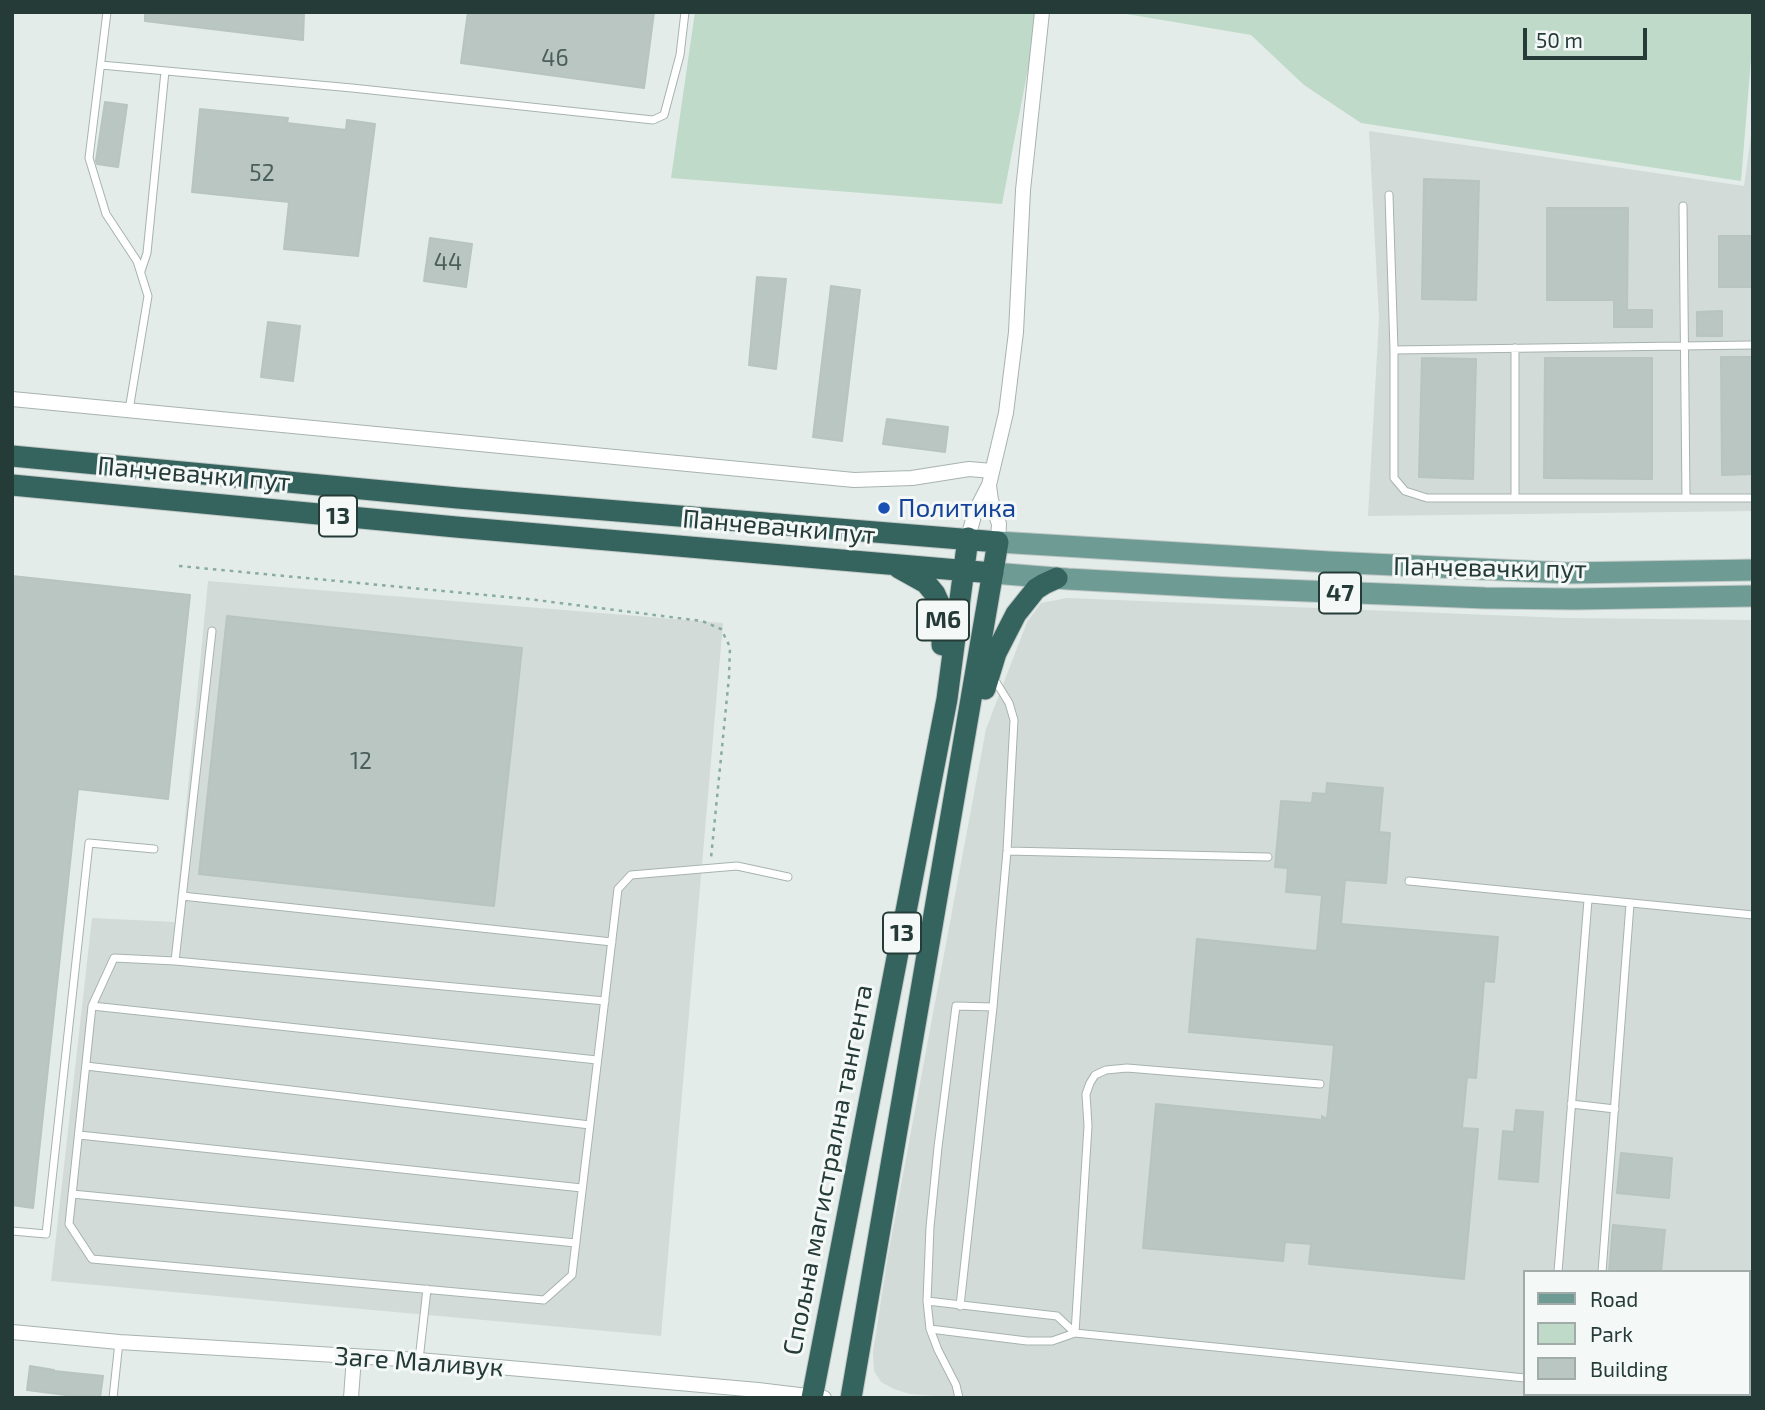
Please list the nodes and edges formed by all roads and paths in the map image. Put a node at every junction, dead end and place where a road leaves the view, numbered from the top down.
1 (107, 12) edge
2 (685, 12) edge
3 (1042, 12) edge
4 (101, 65) junction
5 (165, 71) junction
6 (1390, 195) dead end
7 (1683, 206) dead end
8 (141, 272) junction
9 (1753, 345) edge
10 (1684, 346) junction
11 (1515, 348) junction
12 (1394, 350) junction
13 (12, 399) edge
14 (130, 410) junction
15 (12, 456) edge
16 (990, 478) junction
17 (12, 485) edge
18 (1515, 498) junction
19 (1686, 498) junction
20 (1753, 498) edge
21 (968, 538) junction
22 (998, 542) junction
23 (893, 564) junction
24 (179, 566) dead end
25 (964, 570) junction
26 (1753, 570) edge
27 (993, 573) junction
28 (1057, 579) junction
29 (1753, 596) edge
30 (212, 631) dead end
31 (989, 670) junction
32 (947, 699) junction
33 (964, 739) junction
34 (154, 849) dead end
35 (1007, 850) junction
36 (1268, 857) dead end
37 (710, 868) junction
38 (788, 877) dead end
39 (1409, 881) dead end
40 (182, 896) junction
41 (1588, 900) junction
42 (1630, 904) junction
43 (1753, 915) edge
44 (612, 942) junction
45 (175, 961) junction
46 (605, 1001) junction
47 (92, 1006) junction
48 (993, 1007) junction
49 (597, 1060) junction
50 (86, 1066) junction
51 (1320, 1084) dead end
52 (1571, 1104) junction
53 (1615, 1109) junction
54 (590, 1125) junction
55 (79, 1135) junction
56 (582, 1188) junction
57 (72, 1194) junction
58 (12, 1231) edge
59 (576, 1243) junction
60 (1558, 1270) edge
61 (1602, 1270) edge
62 (427, 1289) junction
63 (927, 1301) junction
64 (960, 1306) junction
65 (930, 1329) junction
66 (12, 1332) edge
67 (1075, 1333) junction
68 (119, 1342) junction
69 (354, 1356) junction
70 (419, 1360) junction
71 (1753, 1368) edge
72 (1524, 1378) edge
73 (1712, 1396) edge
74 (816, 1397) edge
75 (113, 1398) edge
76 (351, 1398) edge
77 (851, 1398) edge
78 (958, 1398) edge
79 (1729, 1398) edge
80 (1751, 1398) edge

1 - 4 lane
2 - 5 lane
3 - 16 street
4 - 5 lane
4 - 8 lane
5 - 8 lane
6 - 12 lane
7 - 10 lane
8 - 14 lane
9 - 10 lane
10 - 11 lane
10 - 19 lane
11 - 12 lane
11 - 18 lane
12 - 18 lane
13 - 14 street
14 - 16 street
15 - 21 highway, Панчевачки пут / 13
16 - 21 street
16 - 22 street
17 - 23 highway, Панчевачки пут / 13
18 - 19 lane
19 - 20 lane
21 - 22 highway, Панчевачки пут / 13
21 - 25 highway, Спољна магистрална тангента / 13
22 - 26 main road, Панчевачки пут / 47
22 - 27 highway, 13
23 - 25 highway, Панчевачки пут / 13
23 - 32 highway, M6
24 - 37 path
25 - 27 highway, Панчевачки пут / 13
25 - 32 highway, Спољна магистрална тангента / 13
27 - 28 main road, Панчевачки пут / 47
27 - 33 highway, 13
28 - 29 main road, Панчевачки пут / 47
28 - 31 highway
30 - 40 lane
31 - 33 highway
31 - 35 lane
32 - 74 highway, Спољна магистрална тангента / 13
33 - 77 highway, 13
34 - 58 lane
35 - 36 lane
35 - 48 lane
37 - 38 lane
37 - 44 lane
39 - 41 lane
40 - 44 lane
40 - 45 lane
41 - 42 lane
41 - 52 lane
42 - 43 lane
42 - 53 lane
44 - 46 lane
45 - 46 lane
45 - 47 lane
46 - 49 lane
47 - 49 lane
47 - 50 lane
48 - 63 lane
48 - 64 lane
49 - 54 lane
50 - 54 lane
50 - 55 lane
51 - 67 lane
52 - 53 lane
52 - 60 lane
53 - 61 lane
54 - 56 lane
55 - 56 lane
55 - 57 lane
56 - 59 lane
57 - 59 lane
57 - 62 lane
59 - 62 lane
62 - 70 lane
63 - 64 lane
63 - 65 lane
64 - 67 lane
65 - 67 lane
65 - 78 lane
66 - 68 street, Заге Маливук
67 - 72 lane
68 - 69 street, Заге Маливук
68 - 75 lane
69 - 70 street, Заге Маливук
69 - 76 street
70 - 74 street, Заге Маливук
71 - 80 lane
73 - 79 lane

